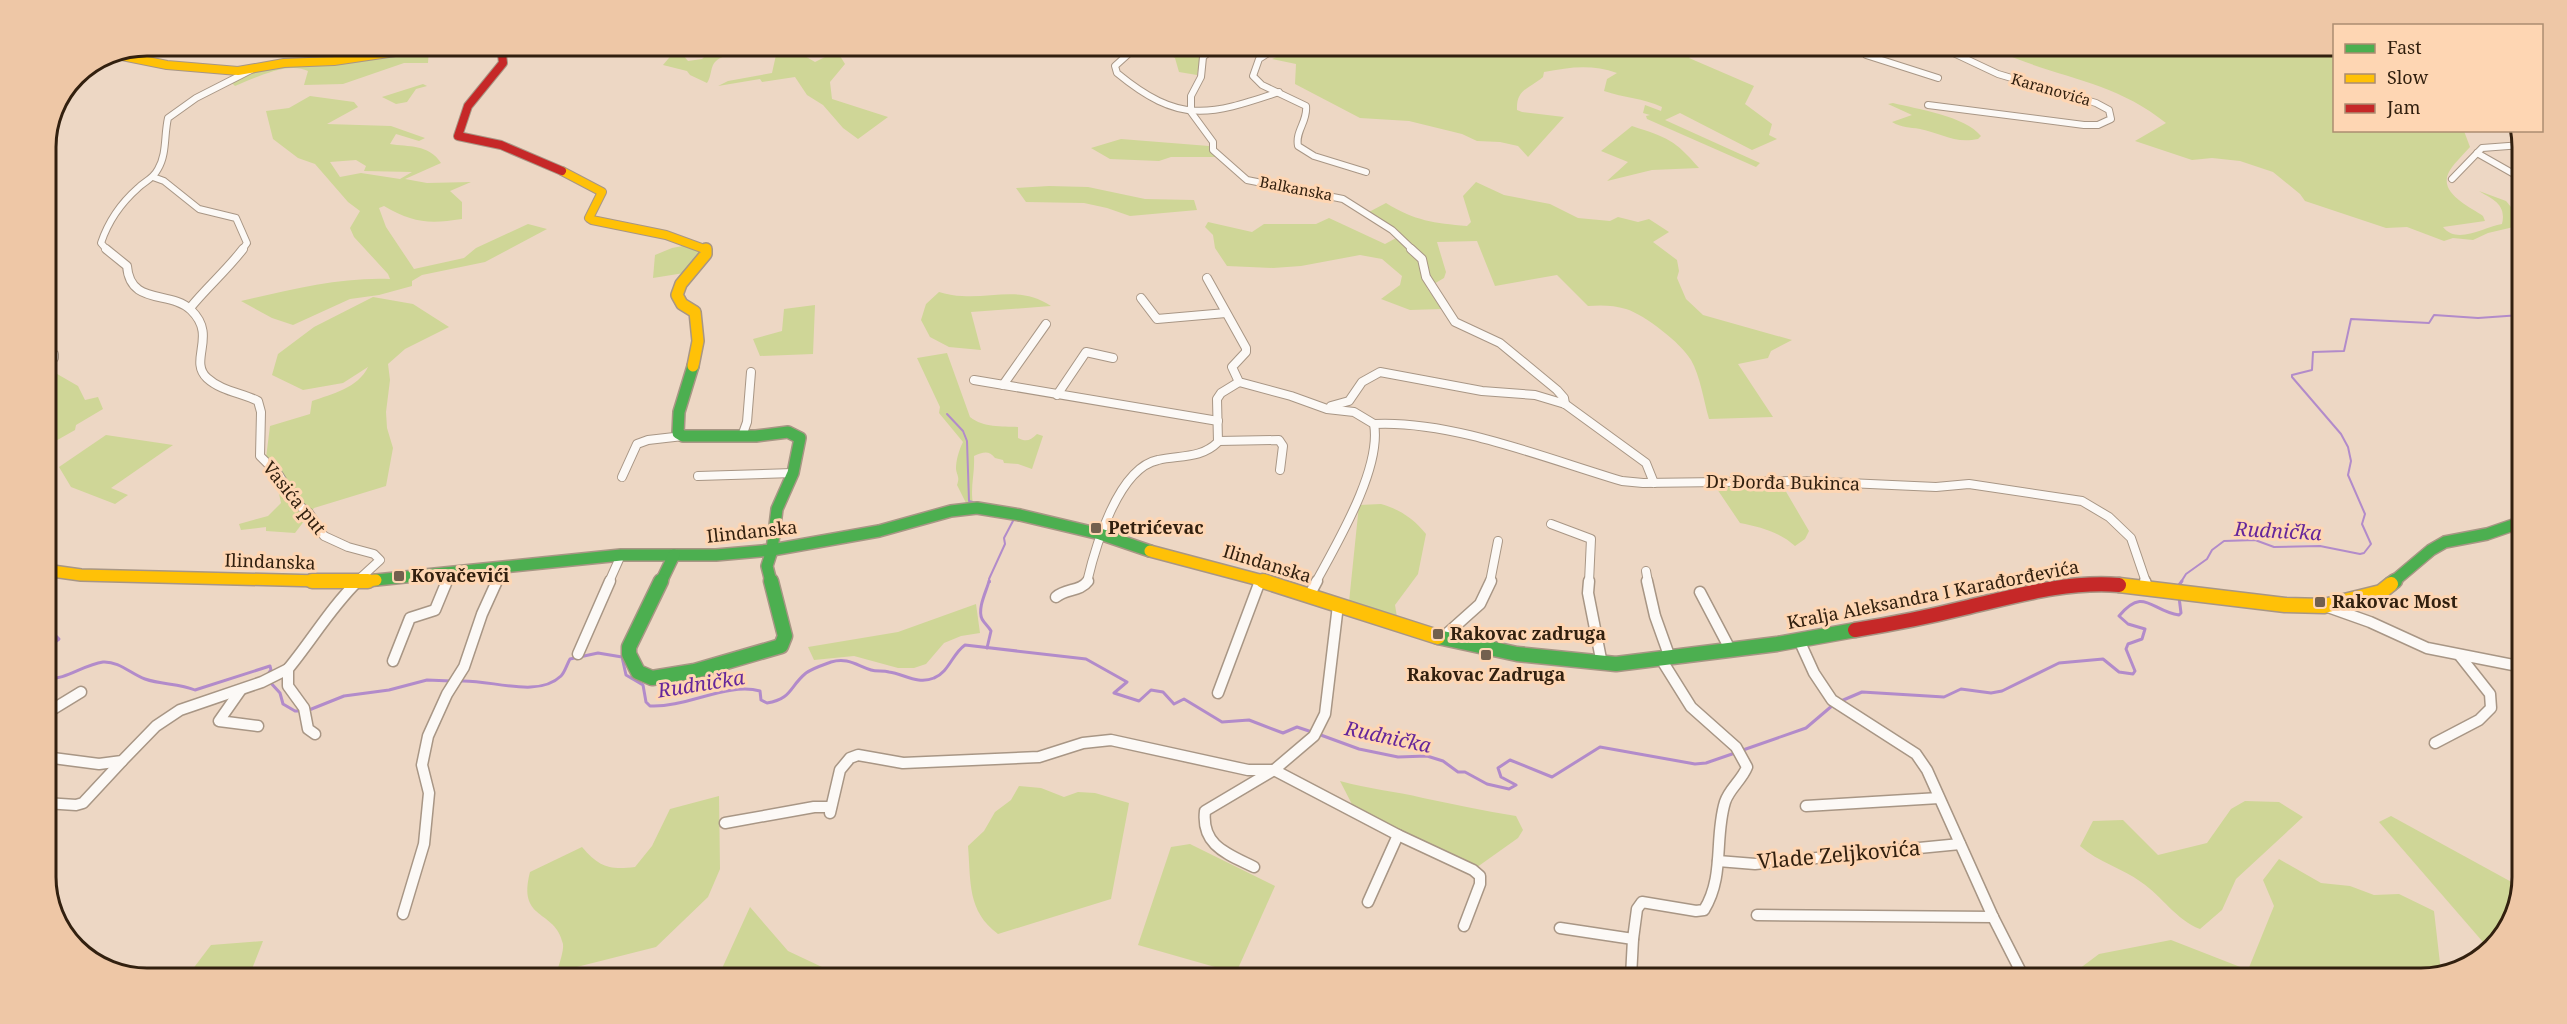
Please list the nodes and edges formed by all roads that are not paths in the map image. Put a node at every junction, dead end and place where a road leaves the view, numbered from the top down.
1 (368, 56) edge
2 (502, 56) edge
3 (1126, 56) edge
4 (1204, 56) edge
5 (1262, 56) edge
6 (1866, 56) edge
7 (1957, 56) edge
8 (128, 57) edge
9 (251, 70) junction
10 (1938, 78) dead end
11 (1279, 92) junction
12 (1928, 105) dead end
13 (1191, 112) junction
14 (2511, 145) edge
15 (2476, 153) junction
16 (1366, 172) dead end
17 (2511, 172) edge
18 (153, 177) junction
19 (2452, 179) dead end
20 (1207, 278) dead end
21 (1141, 298) dead end
22 (190, 308) junction
23 (1226, 313) junction
24 (1046, 324) dead end
25 (1113, 358) dead end
26 (751, 372) dead end
27 (974, 380) dead end
28 (1239, 382) junction
29 (1003, 386) junction
30 (1057, 395) junction
31 (1565, 404) junction
32 (1318, 406) junction
33 (1218, 422) junction
34 (1374, 424) junction
35 (683, 436) junction
36 (742, 436) junction
37 (1218, 441) junction
38 (1280, 470) dead end
39 (793, 472) junction
40 (698, 476) dead end
41 (622, 477) dead end
42 (1654, 483) junction
43 (1551, 524) dead end
44 (2512, 526) edge
45 (1100, 534) junction
46 (1498, 541) dead end
47 (772, 550) junction
48 (621, 555) junction
49 (674, 555) junction
50 (503, 567) junction
51 (1646, 571) dead end
52 (450, 573) junction
53 (56, 574) edge
54 (1260, 580) junction
55 (358, 582) junction
56 (2148, 589) junction
57 (1700, 592) dead end
58 (1309, 596) junction
59 (1056, 597) dead end
60 (1338, 605) junction
61 (2324, 606) junction
62 (1442, 638) junction
63 (1798, 640) junction
64 (1731, 651) junction
65 (578, 654) dead end
66 (2460, 656) junction
67 (1666, 659) junction
68 (393, 661) dead end
69 (1603, 664) junction
70 (2512, 665) edge
71 (288, 669) junction
72 (240, 691) junction
73 (81, 692) dead end
74 (1218, 693) dead end
75 (56, 707) edge
76 (258, 726) dead end
77 (315, 734) dead end
78 (2435, 743) dead end
79 (56, 758) edge
80 (122, 761) junction
81 (1274, 770) junction
82 (1939, 798) junction
83 (56, 804) edge
84 (1806, 806) dead end
85 (725, 823) dead end
86 (1398, 835) junction
87 (1960, 844) junction
88 (1718, 861) junction
89 (1254, 867) dead end
90 (1368, 902) dead end
91 (403, 914) dead end
92 (1757, 915) dead end
93 (1993, 917) junction
94 (1464, 926) dead end
95 (1560, 928) dead end
96 (1633, 939) junction
97 (1631, 968) edge
98 (2020, 968) edge

1 - 9 street
2 - 35 street
3 - 13 street
4 - 13 street
5 - 11 street
6 - 10 street
7 - 12 street, Karanovića
8 - 9 street
9 - 18 street
11 - 13 street
11 - 16 street
13 - 31 street, Balkanska
14 - 15 street
15 - 17 street
15 - 19 street
18 - 22 street
18 - 22 street
20 - 23 street
21 - 23 street
22 - 55 street, Vasića put
23 - 28 street
24 - 29 street
25 - 30 street
26 - 36 street
27 - 29 street
28 - 32 street
28 - 33 street
29 - 30 street
30 - 33 street
31 - 32 street
31 - 42 street
32 - 34 street
33 - 37 street
34 - 42 street, Dr Đorđa Bukinca
34 - 58 street
35 - 36 street
35 - 41 street
36 - 39 street
37 - 38 street
37 - 45 street
39 - 40 street
39 - 47 street
42 - 56 street, Dr Đorđa Bukinca
43 - 69 street
44 - 61 street, Kralja Aleksandra I Karađorđevića
45 - 47 street, Ilindanska
45 - 54 street, Ilindanska
45 - 59 street
46 - 62 street
47 - 49 street, Ilindanska
47 - 49 street
48 - 49 street, Ilindanska
48 - 50 street, Ilindanska
48 - 65 street
50 - 52 street, Ilindanska
50 - 91 street
51 - 67 street
52 - 55 street, Ilindanska
52 - 68 street
53 - 55 street, Ilindanska
54 - 58 street, Ilindanska
54 - 74 street
55 - 71 street
56 - 61 street, Kralja Aleksandra I Karađorđevića
56 - 63 street, Kralja Aleksandra I Karađorđevića
57 - 64 street
58 - 60 street, Ilindanska
60 - 62 street, Ilindanska
60 - 81 street
61 - 66 street
62 - 69 street, Kralja Aleksandra I Karađorđevića
63 - 64 street, Kralja Aleksandra I Karađorđevića
63 - 82 street
64 - 67 street, Kralja Aleksandra I Karađorđevića
66 - 70 street
66 - 78 street
67 - 69 street, Kralja Aleksandra I Karađorđevića
67 - 88 street
71 - 72 street
71 - 77 street
72 - 76 street
72 - 80 street
73 - 75 street
79 - 80 street
80 - 83 street
81 - 85 street
81 - 86 street
81 - 89 street
82 - 84 street
82 - 87 street
86 - 90 street
86 - 94 street
87 - 88 street, Vlade Zeljkovića
87 - 93 street
88 - 96 street
92 - 93 street
93 - 98 street
95 - 96 street
96 - 97 street

